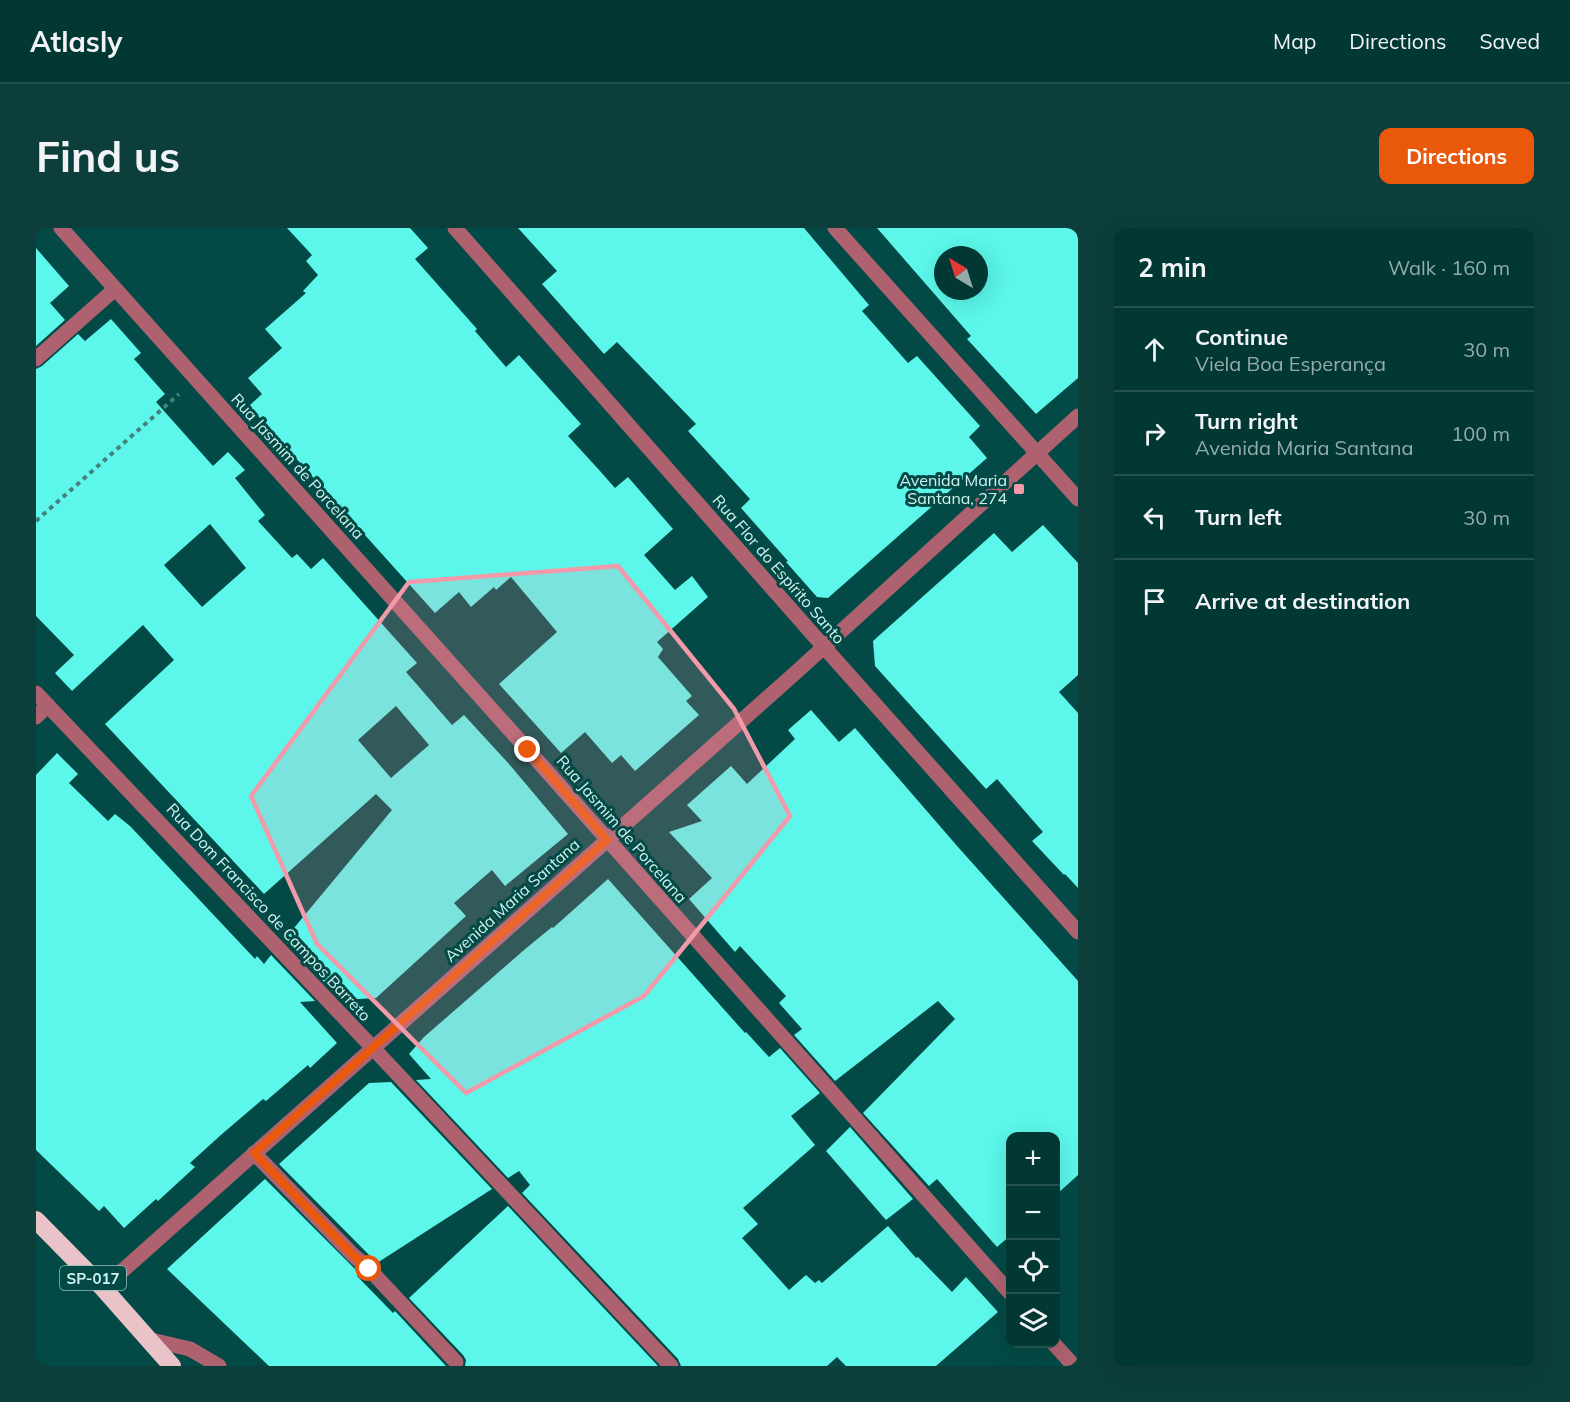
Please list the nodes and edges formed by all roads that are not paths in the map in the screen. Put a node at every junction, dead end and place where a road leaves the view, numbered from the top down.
1 (61, 228) edge
2 (455, 228) edge
3 (835, 228) edge
4 (115, 289) junction
5 (36, 359) edge
6 (1078, 416) edge
7 (1037, 453) junction
8 (1078, 499) edge
9 (824, 647) junction
10 (36, 693) edge
11 (48, 705) junction
12 (36, 717) edge
13 (607, 840) junction
14 (1078, 932) edge
15 (373, 1048) junction
16 (254, 1153) junction
17 (36, 1221) edge
18 (103, 1288) junction
19 (1006, 1288) edge
20 (147, 1339) junction
21 (1058, 1348) edge
22 (456, 1362) dead end
23 (172, 1366) edge
24 (219, 1366) edge
25 (671, 1366) edge
26 (1074, 1366) edge

1 - 4 street, Rua Jasmim de Porcelana
2 - 9 street, Rua Flor do Espírito Santo
3 - 7 street
4 - 5 street
4 - 13 street, Rua Jasmim de Porcelana
6 - 7 street, Avenida Maria Santana
7 - 8 street
7 - 9 street, Avenida Maria Santana
9 - 13 street, Avenida Maria Santana
9 - 14 street, Rua Flor do Espírito Santo
10 - 11 street, Rua Dom Francisco de Campos Barreto
11 - 12 street
11 - 15 street, Rua Dom Francisco de Campos Barreto
13 - 15 street, Avenida Maria Santana
13 - 19 street, Rua Jasmim de Porcelana
15 - 16 street, Avenida Maria Santana
15 - 25 street, Rua Dom Francisco de Campos Barreto
16 - 18 street, Avenida Maria Santana
16 - 22 street
17 - 18 highway, SP-017
18 - 20 highway, SP-017
20 - 23 highway, SP-017
20 - 24 street
21 - 26 street

